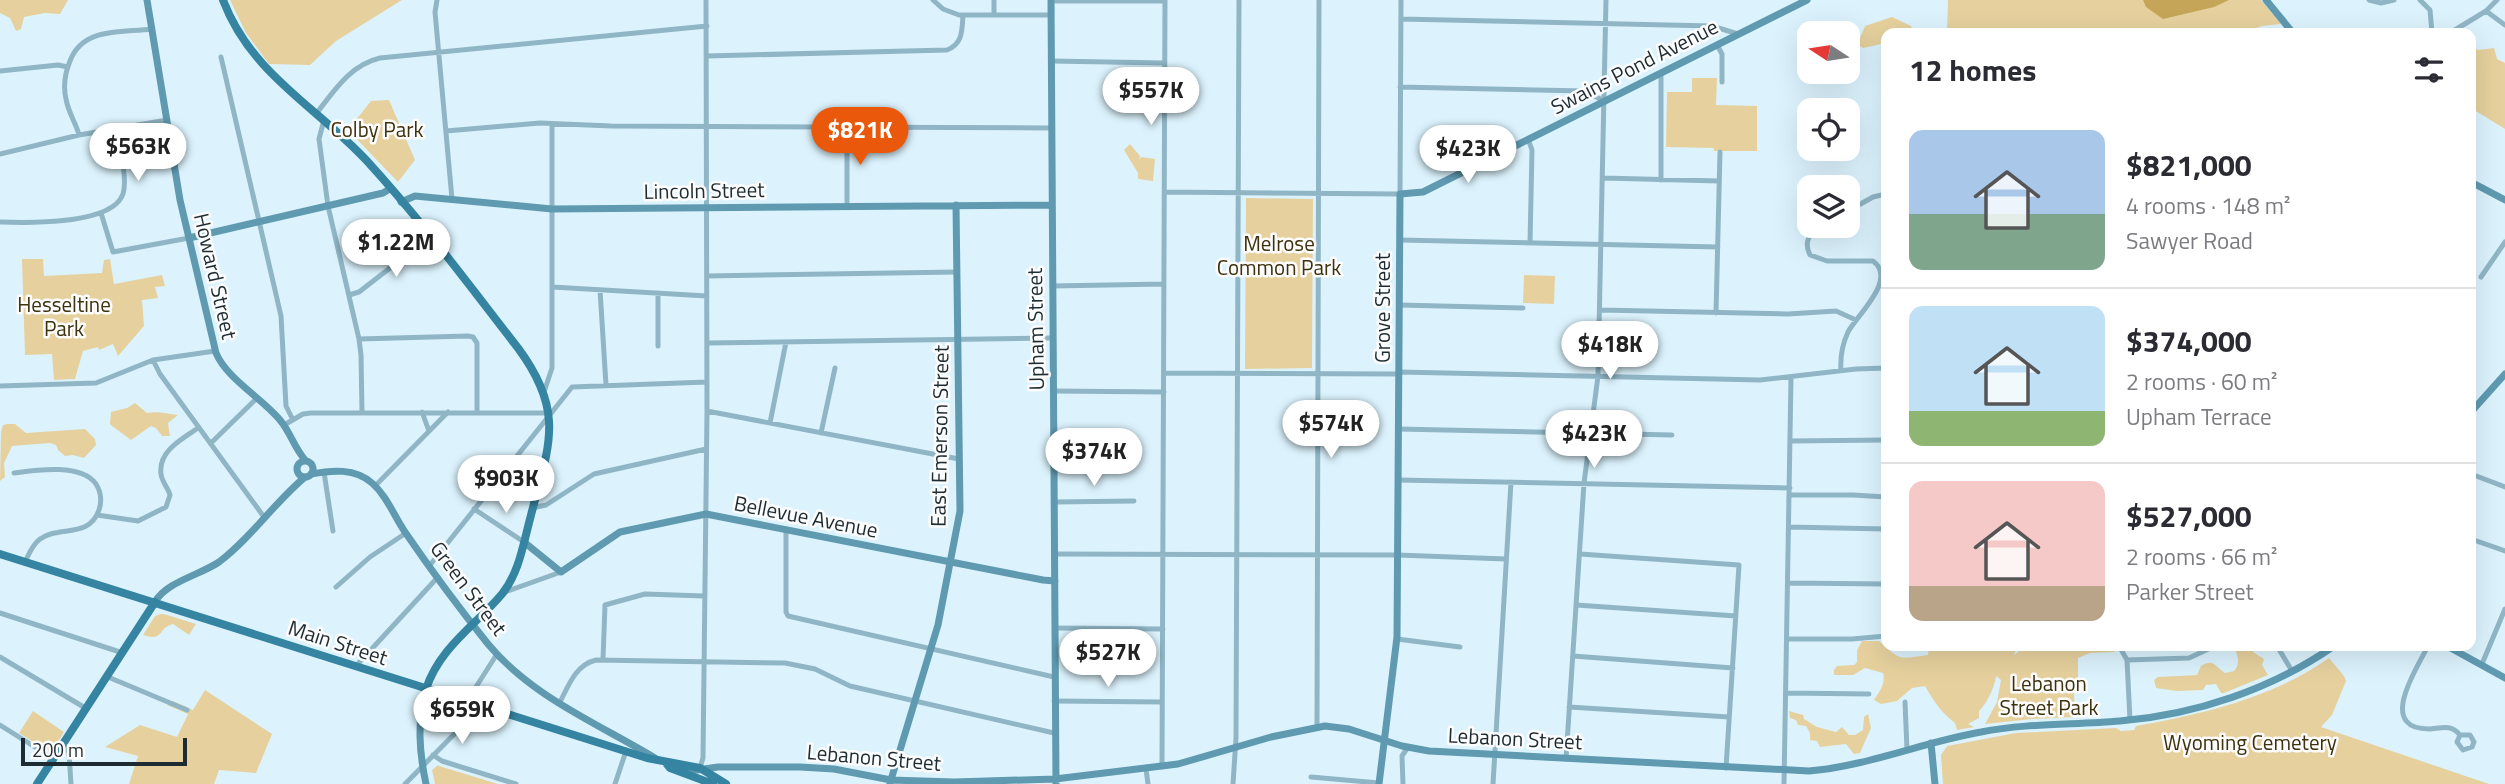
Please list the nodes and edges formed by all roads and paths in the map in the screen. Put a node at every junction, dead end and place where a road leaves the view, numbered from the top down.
1 (147, 0) edge
2 (223, 0) edge
3 (437, 0) edge
4 (706, 0) edge
5 (933, 0) edge
6 (994, 0) edge
7 (1051, 0) edge
8 (1239, 0) edge
9 (1319, 0) edge
10 (1401, 0) edge
11 (1606, 0) edge
12 (1807, 0) edge
13 (2266, 0) edge
14 (2370, 0) edge
15 (2394, 0) edge
16 (2420, 0) edge
17 (2497, 0) edge
18 (1165, 1) edge
19 (2486, 11) junction
20 (963, 15) junction
21 (993, 15) junction
22 (1051, 15) junction
23 (1401, 19) junction
24 (1606, 23) junction
25 (2505, 25) edge
26 (706, 26) junction
27 (2289, 28) edge
28 (2432, 28) edge
29 (2458, 28) edge
30 (152, 29) junction
31 (1738, 34) junction
32 (1717, 45) junction
33 (438, 52) junction
34 (707, 56) junction
35 (221, 57) dead end
36 (1051, 61) junction
37 (1165, 62) junction
38 (68, 66) junction
39 (0, 71) edge
40 (1661, 73) junction
41 (1722, 82) dead end
42 (1400, 87) junction
43 (1604, 101) junction
44 (316, 114) junction
45 (167, 120) junction
46 (324, 120) junction
47 (552, 124) junction
48 (708, 126) junction
49 (847, 127) junction
50 (116, 128) junction
51 (1050, 128) junction
52 (446, 131) junction
53 (79, 135) junction
54 (1528, 139) junction
55 (1720, 152) dead end
56 (0, 154) edge
57 (1603, 178) junction
58 (1661, 180) junction
59 (1719, 181) junction
60 (2476, 187) edge
61 (391, 188) junction
62 (1164, 192) junction
63 (1238, 193) junction
64 (1319, 193) junction
65 (1400, 194) junction
66 (1881, 195) edge
67 (452, 198) junction
68 (2505, 200) edge
69 (401, 202) junction
70 (1860, 204) edge
71 (956, 205) junction
72 (1051, 205) junction
73 (328, 206) junction
74 (847, 206) junction
75 (708, 208) junction
76 (552, 209) junction
77 (101, 213) junction
78 (0, 222) edge
79 (259, 222) junction
80 (429, 237) junction
81 (189, 238) junction
82 (1808, 238) edge
83 (1400, 240) junction
84 (2505, 242) edge
85 (1530, 243) junction
86 (1601, 244) junction
87 (1718, 247) junction
88 (957, 272) junction
89 (707, 276) junction
90 (2481, 277) dead end
91 (1164, 284) junction
92 (1052, 286) junction
93 (552, 287) junction
94 (600, 290) junction
95 (658, 293) junction
96 (349, 295) junction
97 (707, 296) junction
98 (1399, 305) junction
99 (1523, 308) dead end
100 (1600, 310) junction
101 (1716, 313) junction
102 (1856, 320) junction
103 (1053, 338) junction
104 (359, 339) junction
105 (957, 339) junction
106 (786, 342) junction
107 (707, 343) junction
108 (658, 346) dead end
109 (215, 351) junction
110 (153, 360) junction
111 (835, 368) dead end
112 (1881, 368) edge
113 (1841, 370) junction
114 (1164, 373) junction
115 (1399, 373) junction
116 (1237, 374) junction
117 (1318, 374) junction
118 (2505, 374) edge
119 (1598, 376) junction
120 (1791, 377) junction
121 (707, 382) junction
122 (606, 384) junction
123 (0, 386) edge
124 (1053, 391) junction
125 (544, 392) junction
126 (1164, 392) junction
127 (257, 398) junction
128 (2476, 406) edge
129 (707, 411) junction
130 (362, 412) junction
131 (422, 412) junction
132 (448, 412) junction
133 (477, 412) junction
134 (549, 413) junction
135 (293, 419) junction
136 (770, 423) junction
137 (284, 425) junction
138 (198, 428) junction
139 (1398, 429) junction
140 (429, 430) junction
141 (821, 433) junction
142 (1590, 433) junction
143 (1672, 435) dead end
144 (1881, 440) edge
145 (1791, 441) junction
146 (211, 443) junction
147 (295, 449) junction
148 (706, 449) junction
149 (960, 459) junction
150 (309, 463) junction
151 (297, 469) junction
152 (324, 472) junction
153 (14, 473) dead end
154 (308, 476) junction
155 (2476, 476) edge
156 (1398, 480) junction
157 (1511, 482) junction
158 (1584, 483) junction
159 (375, 486) junction
160 (2505, 487) edge
161 (1790, 488) junction
162 (289, 490) junction
163 (1790, 495) junction
164 (1881, 497) edge
165 (1134, 501) dead end
166 (1054, 502) junction
167 (532, 508) junction
168 (474, 509) junction
169 (97, 514) junction
170 (706, 514) junction
171 (264, 517) junction
172 (1789, 527) junction
173 (786, 529) junction
174 (1881, 529) edge
175 (333, 531) dead end
176 (406, 533) junction
177 (2476, 540) edge
178 (524, 542) junction
179 (2505, 551) edge
180 (0, 554) edge
181 (1055, 554) junction
182 (1163, 554) junction
183 (1580, 554) junction
184 (1236, 555) junction
185 (1317, 555) junction
186 (1397, 555) junction
187 (1506, 559) junction
188 (25, 562) junction
189 (950, 562) junction
190 (430, 565) junction
191 (561, 572) junction
192 (438, 577) junction
193 (1055, 580) junction
194 (1788, 583) junction
195 (1881, 584) edge
196 (336, 586) dead end
197 (502, 593) junction
198 (704, 596) junction
199 (155, 602) junction
200 (1576, 605) junction
201 (2505, 610) edge
202 (0, 613) edge
203 (1736, 616) junction
204 (472, 623) junction
205 (1055, 628) junction
206 (1163, 629) junction
207 (1881, 636) edge
208 (1396, 639) junction
209 (1787, 639) junction
210 (1460, 647) dead end
211 (931, 649) junction
212 (2122, 651) edge
213 (2204, 651) edge
214 (2280, 651) edge
215 (2326, 651) edge
216 (2425, 651) edge
217 (2457, 651) edge
218 (122, 653) junction
219 (497, 654) junction
220 (1573, 656) junction
221 (0, 657) edge
222 (603, 659) junction
223 (2127, 660) junction
224 (703, 661) junction
225 (2482, 664) junction
226 (356, 666) junction
227 (1733, 667) junction
228 (2292, 671) junction
229 (108, 677) junction
230 (1054, 677) junction
231 (2505, 678) edge
232 (426, 689) junction
233 (1786, 693) junction
234 (1869, 694) dead end
235 (467, 701) junction
236 (915, 701) junction
237 (1054, 701) junction
238 (1163, 702) junction
239 (1905, 702) dead end
240 (559, 704) junction
241 (482, 706) junction
242 (1569, 707) junction
243 (86, 709) junction
244 (187, 710) dead end
245 (1729, 717) junction
246 (2130, 720) junction
247 (0, 725) edge
248 (596, 725) junction
249 (1317, 726) junction
250 (1054, 733) junction
251 (2460, 735) dead end
252 (1384, 740) junction
253 (1931, 743) junction
254 (63, 744) junction
255 (605, 745) junction
256 (1236, 746) junction
257 (1408, 747) junction
258 (1907, 750) junction
259 (625, 751) junction
260 (433, 755) junction
261 (1494, 755) junction
262 (54, 759) junction
263 (1566, 759) junction
264 (664, 763) junction
265 (422, 766) junction
266 (1162, 767) junction
267 (700, 768) junction
268 (1726, 768) junction
269 (1146, 769) junction
270 (1784, 771) junction
271 (683, 772) junction
272 (1311, 777) dead end
273 (1055, 781) edge
274 (891, 782) edge
275 (37, 784) edge
276 (71, 784) edge
277 (405, 784) edge
278 (426, 784) edge
279 (516, 784) edge
280 (615, 784) edge
281 (713, 784) edge
282 (726, 784) edge
283 (1148, 784) edge
284 (1233, 784) edge
285 (1379, 784) edge
286 (1403, 784) edge
287 (1493, 784) edge
288 (1784, 784) edge
289 (1936, 784) edge

1 - 30 street, Howard Street
2 - 44 main road
3 - 33 street
4 - 26 street
5 - 20 street
6 - 21 street
7 - 18 street
7 - 22 street, Upham Street
8 - 63 street
9 - 64 street
10 - 23 street, Grove Street
11 - 24 street
12 - 31 street, Swains Pond Avenue
13 - 27 street
14 - 15 street
16 - 28 street
17 - 19 street
18 - 37 street
19 - 25 street
19 - 29 street
20 - 21 street
20 - 34 street
21 - 22 street
22 - 36 street, Upham Street
23 - 24 street
23 - 42 street, Grove Street
24 - 31 street
24 - 43 street
26 - 33 street
26 - 34 street
30 - 38 street
30 - 45 street, Howard Street
31 - 32 street, Swains Pond Avenue
32 - 40 street, Swains Pond Avenue
32 - 41 street
33 - 44 street
33 - 52 street
34 - 48 street
35 - 79 street
36 - 37 street
36 - 51 street, Upham Street
37 - 62 street
38 - 39 street
38 - 53 street
40 - 43 street, Swains Pond Avenue
40 - 58 street
42 - 43 street
42 - 65 street, Grove Street
43 - 54 street, Swains Pond Avenue
43 - 57 street
44 - 46 main road
45 - 50 street
45 - 81 street, Howard Street
46 - 61 main road
46 - 73 street
47 - 48 street
47 - 52 street
47 - 76 street
48 - 49 street
48 - 75 street
49 - 51 street
49 - 74 street
50 - 53 street
50 - 77 street
51 - 72 street, Upham Street
52 - 67 street
53 - 56 street
54 - 65 street, Swains Pond Avenue
54 - 85 street
55 - 59 street
57 - 58 street
57 - 86 street
58 - 59 street
59 - 87 street
60 - 68 street
61 - 69 main road
61 - 73 street
62 - 63 street
62 - 91 street
63 - 64 street
63 - 116 street
64 - 65 street
64 - 117 street
65 - 83 street, Grove Street
66 - 70 street
67 - 69 street, Lincoln Street
67 - 76 street, Lincoln Street
69 - 80 main road
71 - 72 street, Lincoln Street
71 - 74 street, Lincoln Street
71 - 88 street, East Emerson Street
72 - 92 street, Upham Street
73 - 79 street
73 - 96 street
74 - 75 street, Lincoln Street
75 - 76 street, Lincoln Street
75 - 89 street
76 - 93 street
77 - 78 street
77 - 81 street
79 - 81 street
79 - 135 street
80 - 96 street
80 - 125 main road
81 - 109 street, Howard Street
82 - 102 street
83 - 85 street
83 - 98 street, Grove Street
84 - 90 street
85 - 86 street
86 - 87 street
86 - 100 street
87 - 101 street
88 - 89 street
88 - 105 street, East Emerson Street
89 - 97 street
91 - 92 street
91 - 114 street
92 - 103 street, Upham Street
93 - 94 street
93 - 125 street
94 - 95 street
94 - 122 street
95 - 97 street
95 - 108 street
96 - 104 street
97 - 107 street
98 - 99 street
98 - 115 street, Grove Street
100 - 101 street
100 - 119 street
101 - 102 street
102 - 113 street
103 - 105 street
103 - 124 street, Upham Street
104 - 130 street
104 - 133 street
105 - 106 street
105 - 149 street, East Emerson Street
106 - 107 street
106 - 136 street
107 - 121 street
109 - 110 street
109 - 127 street, Howard Street
110 - 123 street
110 - 138 street
111 - 141 street
112 - 113 street
113 - 120 street
114 - 116 street
114 - 126 street
115 - 117 street
115 - 119 street
115 - 139 street, Grove Street
116 - 117 street
116 - 184 street
117 - 185 street
118 - 128 street
119 - 120 street
119 - 142 street
120 - 145 street
121 - 122 street
121 - 129 street
122 - 134 street
124 - 126 street
124 - 166 street, Upham Street
125 - 134 main road
126 - 182 street
127 - 137 street, Howard Street
127 - 146 street
129 - 136 street
129 - 148 street
130 - 131 street
130 - 135 street
131 - 132 street
131 - 140 street
132 - 133 street
132 - 140 street
133 - 134 street
134 - 167 main road
134 - 168 street
135 - 137 street
136 - 141 street
137 - 147 street, Howard Street
138 - 146 street
138 - 169 street
139 - 142 street
139 - 156 street, Grove Street
140 - 159 street
141 - 149 street
142 - 143 street
142 - 158 street
144 - 145 street
145 - 161 street
146 - 171 street
147 - 150 street, Howard Street
147 - 151 street, Howard Street
148 - 167 street
148 - 170 street
149 - 189 street, East Emerson Street
150 - 151 street
150 - 152 street
150 - 154 street
151 - 154 street
151 - 162 street
152 - 154 street
152 - 159 street
152 - 175 street
153 - 169 street
154 - 162 street
155 - 160 street
156 - 157 street
156 - 186 street, Grove Street
157 - 158 street
157 - 187 street
158 - 161 street
158 - 183 street
159 - 176 street, Green Street
161 - 163 street
162 - 171 street
163 - 164 street
163 - 172 street
165 - 166 street
166 - 181 street, Upham Street
167 - 178 main road
168 - 178 street
168 - 190 street
169 - 188 street
170 - 173 street, Bellevue Avenue
170 - 191 street, Bellevue Avenue
170 - 198 street
171 - 199 street
172 - 174 street
172 - 194 street
173 - 189 street, Bellevue Avenue
173 - 211 street
176 - 190 street, Green Street
176 - 196 street
177 - 179 street
178 - 191 street
178 - 197 main road
180 - 188 main road, Main Street
181 - 182 street
181 - 193 street, Upham Street
182 - 184 street
182 - 206 street
183 - 200 street
183 - 203 street
184 - 185 street
184 - 256 street
185 - 186 street
185 - 249 street
186 - 187 street
186 - 208 street, Grove Street
187 - 261 street
188 - 199 main road, Main Street
189 - 193 street, Bellevue Avenue
189 - 211 street, East Emerson Street
190 - 192 street, Green Street
191 - 197 street, Bellevue Avenue
192 - 204 street, Green Street
192 - 226 street
193 - 205 street, Upham Street
194 - 195 street
194 - 209 street
197 - 204 main road
198 - 222 street
198 - 224 street
199 - 218 main road
199 - 226 main road, Main Street
200 - 203 street
200 - 220 street
201 - 225 street
202 - 218 street
203 - 227 street
204 - 219 street, Green Street
204 - 232 main road
205 - 206 street
205 - 230 street, Upham Street
206 - 238 street
207 - 209 street
208 - 210 street
208 - 252 street, Grove Street
209 - 233 street
211 - 230 street
211 - 236 street, East Emerson Street
212 - 223 street
213 - 223 street
214 - 228 street
215 - 228 street, Lebanon Street
216 - 251 street
217 - 225 street
218 - 229 main road
219 - 235 street
219 - 240 street, Green Street
220 - 227 street
220 - 242 street
221 - 243 street
222 - 224 street
222 - 240 street
223 - 246 street
224 - 236 street
224 - 267 street
225 - 231 street
226 - 232 main road, Main Street
227 - 245 street
228 - 246 street, Lebanon Street
229 - 243 main road
229 - 244 street
230 - 237 street, Upham Street
232 - 235 main road, Main Street
232 - 265 street
233 - 234 street
233 - 270 street
235 - 241 main road, Main Street
236 - 250 street
236 - 274 street, East Emerson Street
237 - 238 street
237 - 250 street, Upham Street
238 - 266 street
239 - 258 street
240 - 248 street, Green Street
241 - 255 main road, Main Street
241 - 260 street
242 - 245 street
242 - 263 street
243 - 254 main road
245 - 268 street
246 - 253 street, Lebanon Street
247 - 262 street
248 - 255 street
248 - 264 street, Green Street
249 - 252 street, Lebanon Street
249 - 256 street, Lebanon Street
250 - 273 street, Upham Street
252 - 257 street, Lebanon Street
252 - 285 street, Grove Street
253 - 258 street, Lebanon Street
253 - 289 street
254 - 262 main road
254 - 276 street
255 - 259 main road, Main Street
256 - 266 street, Lebanon Street
256 - 284 street
257 - 261 street, Lebanon Street
257 - 286 street
258 - 270 street, Lebanon Street
259 - 264 main road, Main Street
259 - 280 street
260 - 265 street
260 - 279 street
261 - 263 street, Lebanon Street
261 - 287 street
262 - 275 main road
263 - 268 street, Lebanon Street
264 - 267 main road, Main Street
264 - 271 main road, Main Street
265 - 277 street
265 - 278 street
266 - 269 street, Lebanon Street
267 - 271 street, Lebanon Street
267 - 274 street, Lebanon Street
267 - 282 main road, Main Street
268 - 270 street, Lebanon Street
269 - 273 street, Lebanon Street
269 - 283 street
270 - 288 street
271 - 281 main road, Main Street
272 - 285 street
273 - 274 street, Lebanon Street

